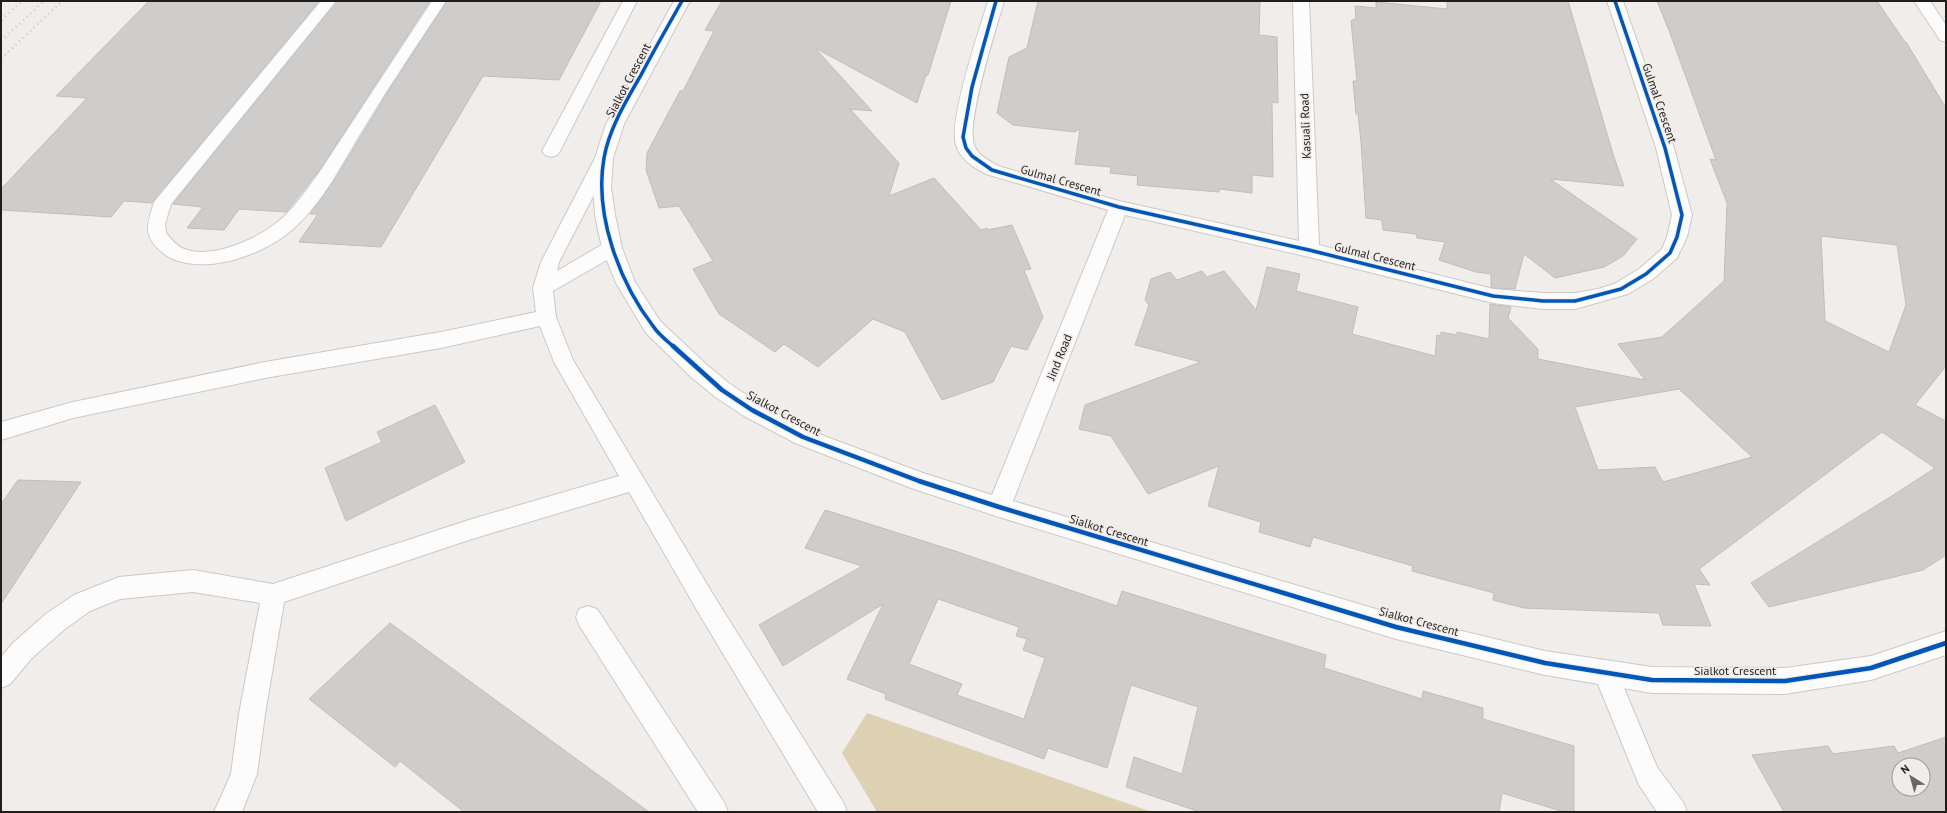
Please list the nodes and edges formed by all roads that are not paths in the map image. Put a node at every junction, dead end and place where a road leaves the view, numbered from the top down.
1 (329, 1) edge
2 (439, 1) edge
3 (630, 1) edge
4 (682, 1) edge
5 (996, 1) edge
6 (1301, 1) edge
7 (1615, 1) edge
8 (1922, 1) edge
9 (1946, 37) edge
10 (551, 151) dead end
11 (604, 158) junction
12 (1120, 207) junction
13 (612, 248) junction
14 (1308, 250) junction
15 (543, 288) junction
16 (546, 317) junction
17 (1, 430) edge
18 (634, 481) junction
19 (999, 507) junction
20 (273, 595) junction
21 (588, 617) dead end
22 (1946, 643) edge
23 (1605, 672) junction
24 (1, 676) edge
25 (228, 812) edge
26 (714, 812) edge
27 (833, 812) edge
28 (1673, 812) edge

1 - 2 lane
3 - 10 lane
4 - 11 street, Sialkot Crescent
5 - 12 street, Gulmal Crescent
6 - 14 street, Kasuali Road
7 - 14 street, Gulmal Crescent
8 - 9 street
11 - 13 street, Sialkot Crescent
11 - 15 lane
12 - 14 street, Gulmal Crescent
12 - 19 street, Jind Road
13 - 15 lane
13 - 19 street, Sialkot Crescent
15 - 16 lane
16 - 17 lane
16 - 18 lane
18 - 20 lane
18 - 27 lane
19 - 23 street, Sialkot Crescent
20 - 24 lane
20 - 25 lane
21 - 26 lane
22 - 23 street, Sialkot Crescent
23 - 28 lane

